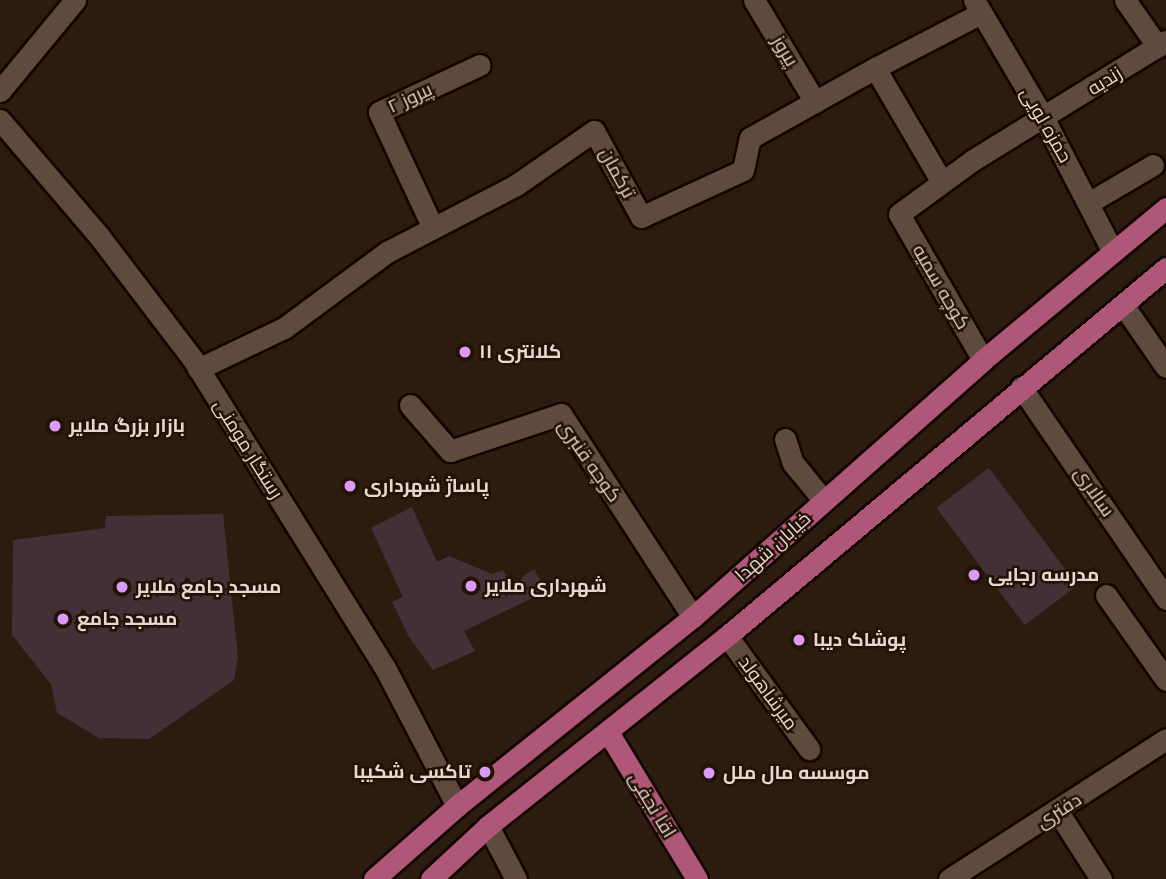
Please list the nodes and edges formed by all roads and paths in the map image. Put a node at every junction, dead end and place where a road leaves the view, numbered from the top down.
1 (75, 0) edge
2 (754, 0) edge
3 (1125, 0) edge
4 (978, 6) edge
5 (1162, 44) edge
6 (480, 65) dead end
7 (875, 68) junction
8 (0, 91) edge
9 (815, 102) junction
10 (1044, 119) junction
11 (0, 120) edge
12 (1153, 165) dead end
13 (942, 182) junction
14 (1090, 202) junction
15 (1166, 208) edge
16 (899, 214) joint
17 (433, 228) junction
18 (1113, 252) junction
19 (1166, 268) edge
20 (1123, 306) junction
21 (983, 360) junction
22 (1166, 367) edge
23 (198, 369) junction
24 (1021, 387) junction
25 (410, 405) dead end
26 (785, 439) dead end
27 (824, 501) junction
28 (1106, 595) dead end
29 (1166, 599) edge
30 (693, 617) junction
31 (727, 636) junction
32 (1166, 681) edge
33 (608, 732) junction
34 (1166, 739) edge
35 (809, 749) dead end
36 (457, 806) junction
37 (1058, 812) junction
38 (488, 826) junction
39 (374, 879) edge
40 (431, 879) edge
41 (516, 879) edge
42 (697, 879) edge
43 (949, 879) edge
44 (1101, 879) edge

1 - 8 street
2 - 9 street, پیروز
3 - 5 street
4 - 7 street, ترکمان
4 - 10 street, حمزه لویی
5 - 10 street, زندیه
6 - 17 street, پیروز ۲
7 - 9 street, ترکمان
7 - 13 street
9 - 17 street, ترکمان
10 - 13 street, زندیه
10 - 14 street, حمزه لویی
11 - 23 street, رستگار مومنی
12 - 14 street
13 - 16 street, زندیه
14 - 18 street, حمزه لویی
15 - 18 main road, خیابان شهدا
16 - 21 street, کوچه سمیه
17 - 23 street, ترکمان
18 - 21 main road, خیابان شهدا
19 - 20 main road, خیابان شهدا
20 - 22 street
20 - 24 main road, خیابان شهدا
21 - 27 main road, خیابان شهدا
23 - 36 street, رستگار مومنی
24 - 29 street, سالاری
24 - 31 main road, خیابان شهدا
25 - 30 street, کوچه قنبری
26 - 27 street
27 - 30 main road, خیابان شهدا
28 - 32 street
30 - 36 main road, خیابان شهدا
31 - 33 main road, خیابان شهدا
31 - 35 street, میرشاهولد
33 - 38 main road, خیابان شهدا
33 - 42 main road, اقا نجفی
34 - 37 street, دفتری
36 - 39 main road, خیابان شهدا
37 - 43 street, دفتری
37 - 44 street
38 - 40 main road, خیابان شهدا
38 - 41 street

